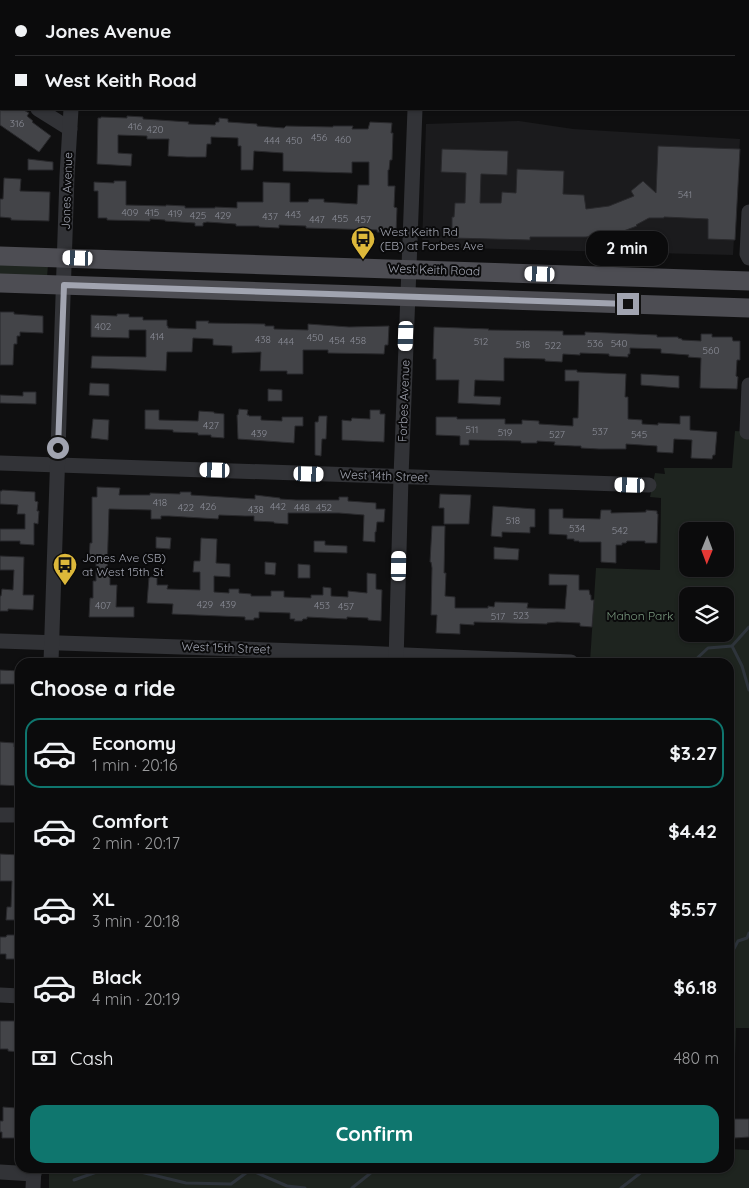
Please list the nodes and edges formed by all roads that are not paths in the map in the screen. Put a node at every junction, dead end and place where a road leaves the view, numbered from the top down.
1 (40, 110) edge
2 (70, 110) edge
3 (415, 110) edge
4 (70, 129) junction
5 (749, 212) edge
6 (0, 256) edge
7 (65, 258) junction
8 (749, 258) edge
9 (409, 270) junction
10 (749, 281) edge
11 (0, 283) edge
12 (64, 285) junction
13 (408, 296) junction
14 (749, 308) edge
15 (749, 385) edge
16 (747, 432) dead end
17 (0, 463) edge
18 (57, 466) junction
19 (402, 477) junction
20 (649, 486) dead end
21 (0, 641) edge
22 (52, 642) junction
23 (52, 658) edge
24 (397, 658) edge
25 (0, 815) edge
26 (15, 815) edge
27 (0, 995) edge
28 (15, 996) edge
29 (0, 1172) edge
30 (34, 1176) edge

1 - 4 street
2 - 4 street, Jones Avenue
3 - 9 street, Forbes Avenue
4 - 7 street, Jones Avenue
5 - 8 street
6 - 7 main road, West Keith Road
7 - 9 main road, West Keith Road
7 - 12 street, Jones Avenue
9 - 10 main road, West Keith Road
9 - 13 street, Forbes Avenue
11 - 12 main road
12 - 13 main road
12 - 18 street, Jones Avenue
13 - 14 main road
13 - 19 street, Forbes Avenue
15 - 16 street
17 - 18 street, West 14th Street
18 - 19 street, West 14th Street
18 - 22 street, Jones Avenue
19 - 20 street, West 14th Street
19 - 24 street, Forbes Avenue
21 - 22 street, West 15th Street
22 - 23 street, Jones Avenue
22 - 24 street, West 15th Street
25 - 26 street
27 - 28 street
29 - 30 street

